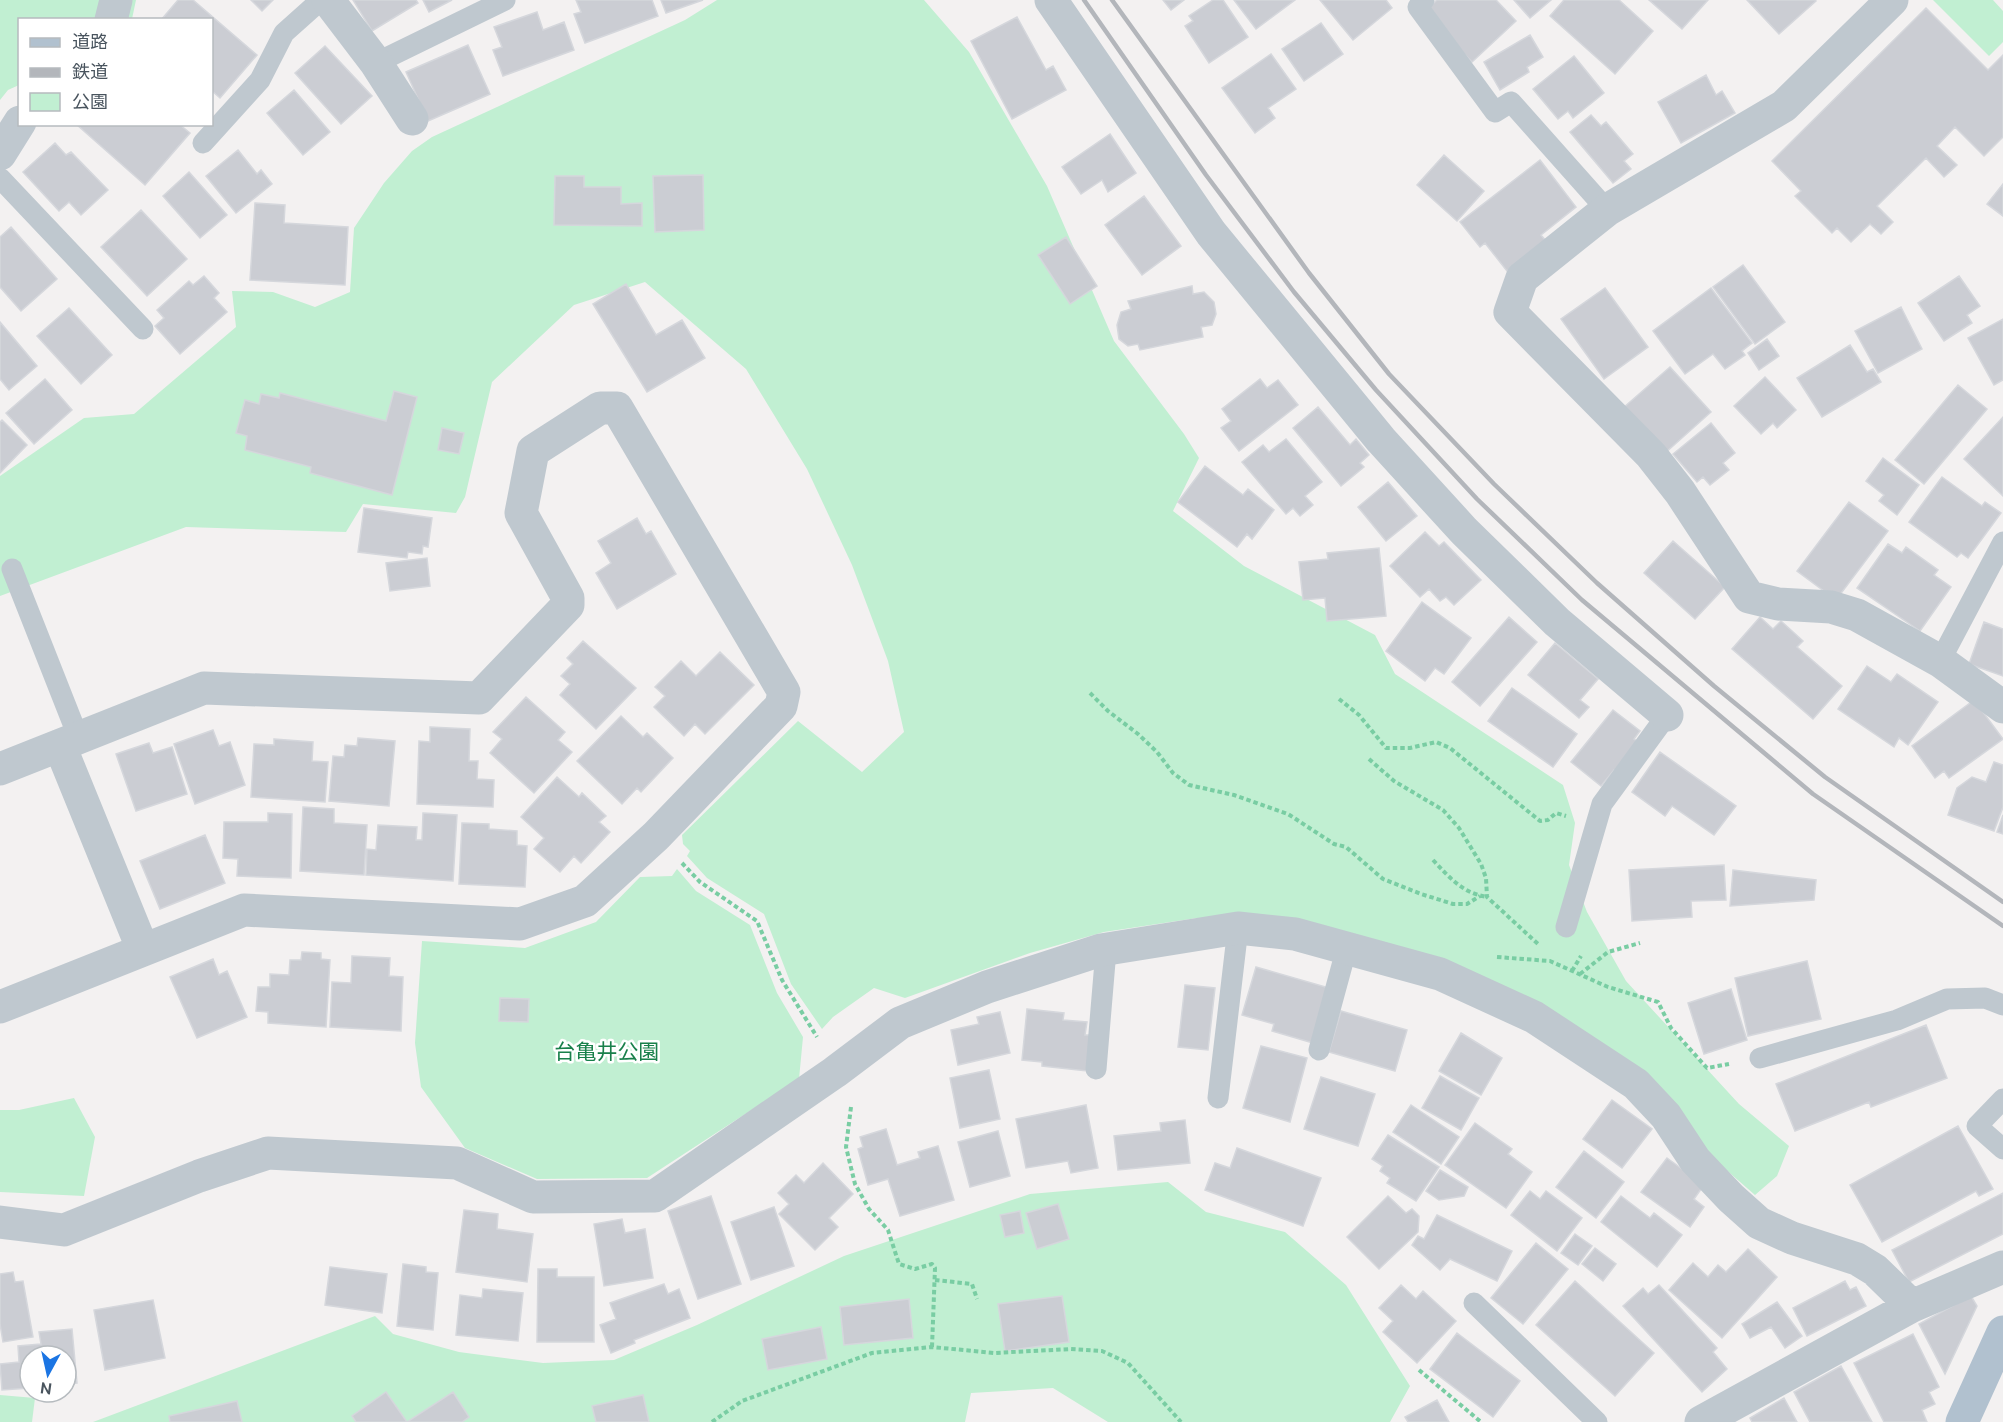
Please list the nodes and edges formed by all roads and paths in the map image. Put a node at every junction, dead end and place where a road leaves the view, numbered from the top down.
1 (116, 0) edge
2 (321, 0) edge
3 (328, 0) edge
4 (505, 0) edge
5 (1051, 0) edge
6 (1424, 0) edge
7 (1892, 0) edge
8 (112, 18) edge
9 (376, 63) junction
10 (412, 119) dead end
11 (18, 125) edge
12 (203, 143) dead end
13 (0, 154) edge
14 (0, 178) edge
15 (1607, 210) junction
16 (143, 329) dead end
17 (2003, 542) edge
18 (12, 569) dead end
19 (1940, 661) junction
20 (1090, 693) dead end
21 (1339, 699) dead end
22 (2003, 707) edge
23 (1667, 715) joint
24 (70, 743) junction
25 (1369, 759) dead end
26 (0, 770) edge
27 (1595, 827) junction
28 (656, 836) junction
29 (1433, 860) dead end
30 (1480, 896) junction
31 (1487, 897) junction
32 (1566, 927) dead end
33 (1238, 928) junction
34 (1640, 943) dead end
35 (1347, 946) junction
36 (1541, 946) dead end
37 (143, 950) junction
38 (1106, 950) junction
39 (1546, 954) dead end
40 (1487, 957) dead end
41 (1550, 961) junction
42 (1580, 974) junction
43 (2003, 1005) edge
44 (0, 1007) edge
45 (1319, 1050) dead end
46 (1760, 1058) joint
47 (840, 1067) junction
48 (1096, 1069) dead end
49 (1218, 1098) dead end
50 (2003, 1099) edge
51 (2003, 1149) edge
52 (0, 1222) edge
53 (2003, 1267) edge
54 (934, 1280) junction
55 (977, 1299) dead end
56 (1473, 1303) dead end
57 (1912, 1306) junction
58 (2003, 1332) edge
59 (932, 1347) junction
60 (1419, 1370) dead end
61 (712, 1422) edge
62 (1181, 1422) edge
63 (1481, 1422) edge
64 (1597, 1422) edge
65 (1701, 1422) edge
66 (1962, 1422) edge

1 - 8 street
2 - 12 lane
3 - 9 street
4 - 9 lane
5 - 23 street
6 - 15 lane
7 - 15 street
9 - 10 street
11 - 13 street
14 - 16 lane
15 - 19 street
17 - 19 lane
18 - 24 lane
19 - 22 street
20 - 30 path
21 - 27 path
23 - 27 lane
24 - 26 street
24 - 28 street
24 - 37 street
25 - 31 path
27 - 32 lane
28 - 37 street
28 - 47 path
29 - 30 path
30 - 31 path
31 - 36 path
33 - 35 street
33 - 38 street
33 - 49 lane
34 - 42 path
35 - 45 lane
35 - 57 street
37 - 44 street
38 - 47 street
38 - 48 lane
39 - 41 path
40 - 41 path
41 - 42 path
42 - 46 path
43 - 46 lane
47 - 52 street
47 - 54 path
50 - 51 lane
53 - 57 street
54 - 55 path
54 - 59 path
56 - 64 lane
57 - 65 street
58 - 66 main road
59 - 61 path
59 - 62 path
60 - 63 path

